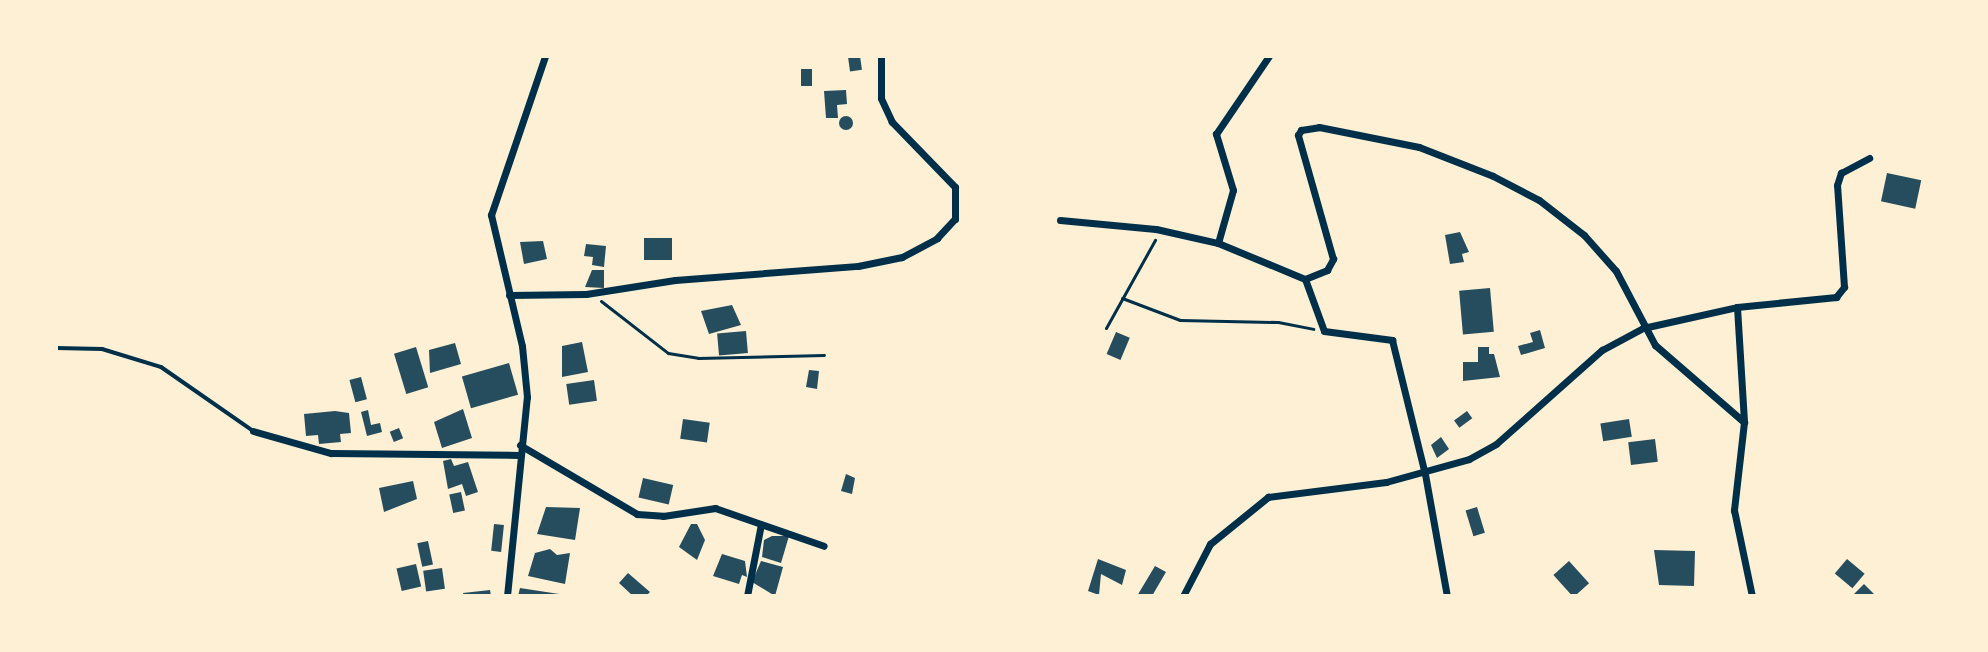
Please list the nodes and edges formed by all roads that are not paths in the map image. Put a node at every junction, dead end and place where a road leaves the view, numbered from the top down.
1 (545, 56) edge
2 (881, 56) edge
3 (1269, 56) edge
4 (1869, 158) dead end
5 (1060, 220) dead end
6 (1218, 243) junction
7 (1305, 279) junction
8 (509, 295) junction
9 (1737, 307) junction
10 (1643, 328) junction
11 (56, 348) edge
12 (1744, 422) junction
13 (253, 431) joint
14 (520, 445) junction
15 (519, 455) junction
16 (1425, 474) junction
17 (761, 524) junction
18 (824, 546) dead end
19 (507, 596) edge
20 (747, 596) edge
21 (1183, 596) edge
22 (1447, 596) edge
23 (1752, 596) edge

1 - 8 street
2 - 8 street
3 - 6 street
4 - 9 street
5 - 6 street
6 - 7 street
7 - 10 street
7 - 16 street
8 - 14 street
9 - 10 street
9 - 12 street
10 - 12 street
10 - 16 street
11 - 13 lane
12 - 23 street
13 - 15 street
14 - 15 street
14 - 17 street
15 - 19 street
16 - 21 street
16 - 22 street
17 - 18 street
17 - 20 street

